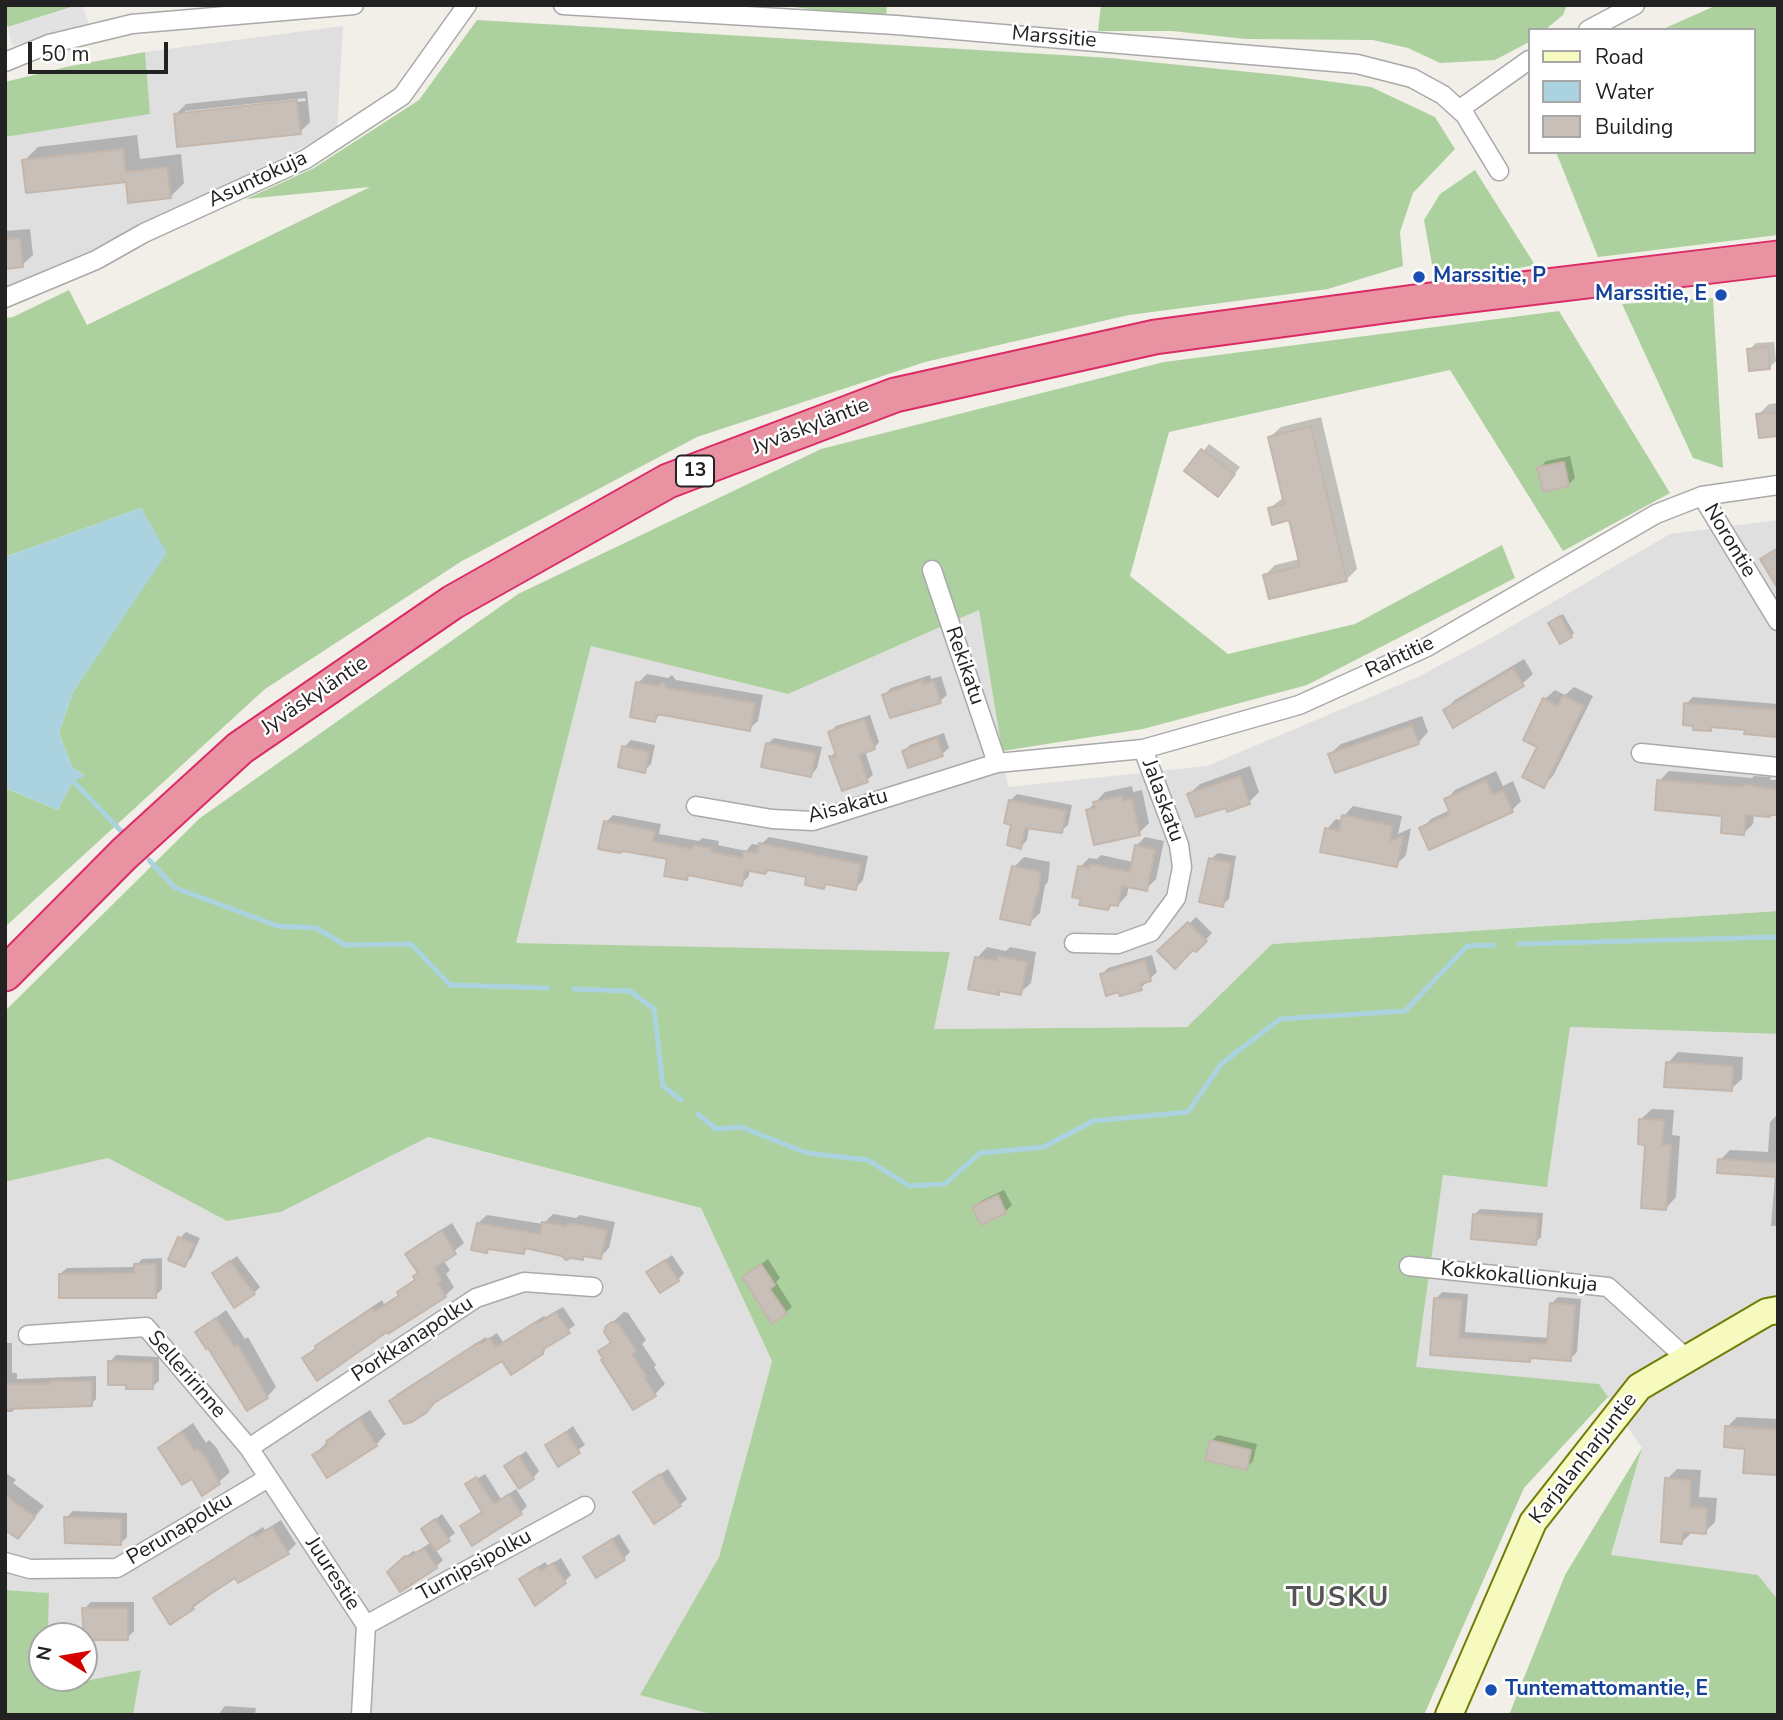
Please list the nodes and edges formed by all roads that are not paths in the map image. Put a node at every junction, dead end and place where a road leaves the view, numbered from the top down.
1 (354, 5) edge
2 (467, 5) edge
3 (563, 5) edge
4 (1635, 5) edge
5 (1592, 28) edge
6 (1528, 61) edge
7 (5, 62) edge
8 (1460, 109) junction
9 (1499, 171) dead end
10 (1778, 258) edge
11 (5, 299) edge
12 (1778, 485) edge
13 (1702, 496) junction
14 (932, 570) dead end
15 (1778, 621) edge
16 (1143, 749) junction
17 (1640, 753) dead end
18 (997, 763) junction
19 (1778, 767) edge
20 (696, 806) dead end
21 (1074, 943) dead end
22 (5, 974) edge
23 (1409, 1266) dead end
24 (593, 1287) dead end
25 (1778, 1310) edge
26 (27, 1335) dead end
27 (1687, 1359) junction
28 (249, 1448) junction
29 (268, 1478) junction
30 (585, 1506) dead end
31 (5, 1562) edge
32 (366, 1625) junction
33 (361, 1715) edge
34 (1449, 1715) edge

1 - 7 street
2 - 11 street, Asuntokuja
3 - 8 street, Marssitie
4 - 5 street
6 - 8 street
8 - 9 street, Marssitie
10 - 22 highway, Jyväskyläntie / 13
12 - 13 street, Rahtitie
13 - 15 street, Norontie
13 - 16 street, Rahtitie
14 - 18 street, Rekikatu
16 - 18 street, Rahtitie
16 - 21 street, Jalaskatu
17 - 19 street
18 - 20 street, Aisakatu
23 - 27 street, Kokkokallionkuja
24 - 28 street, Porkkanapolku
25 - 27 street, Karjalanharjuntie
26 - 28 street, Selleririnne
27 - 34 street, Karjalanharjuntie
28 - 29 street, Juurestie
29 - 31 street, Perunapolku
29 - 32 street, Juurestie
30 - 32 street, Turnipsipolku
32 - 33 street, Juurestie

